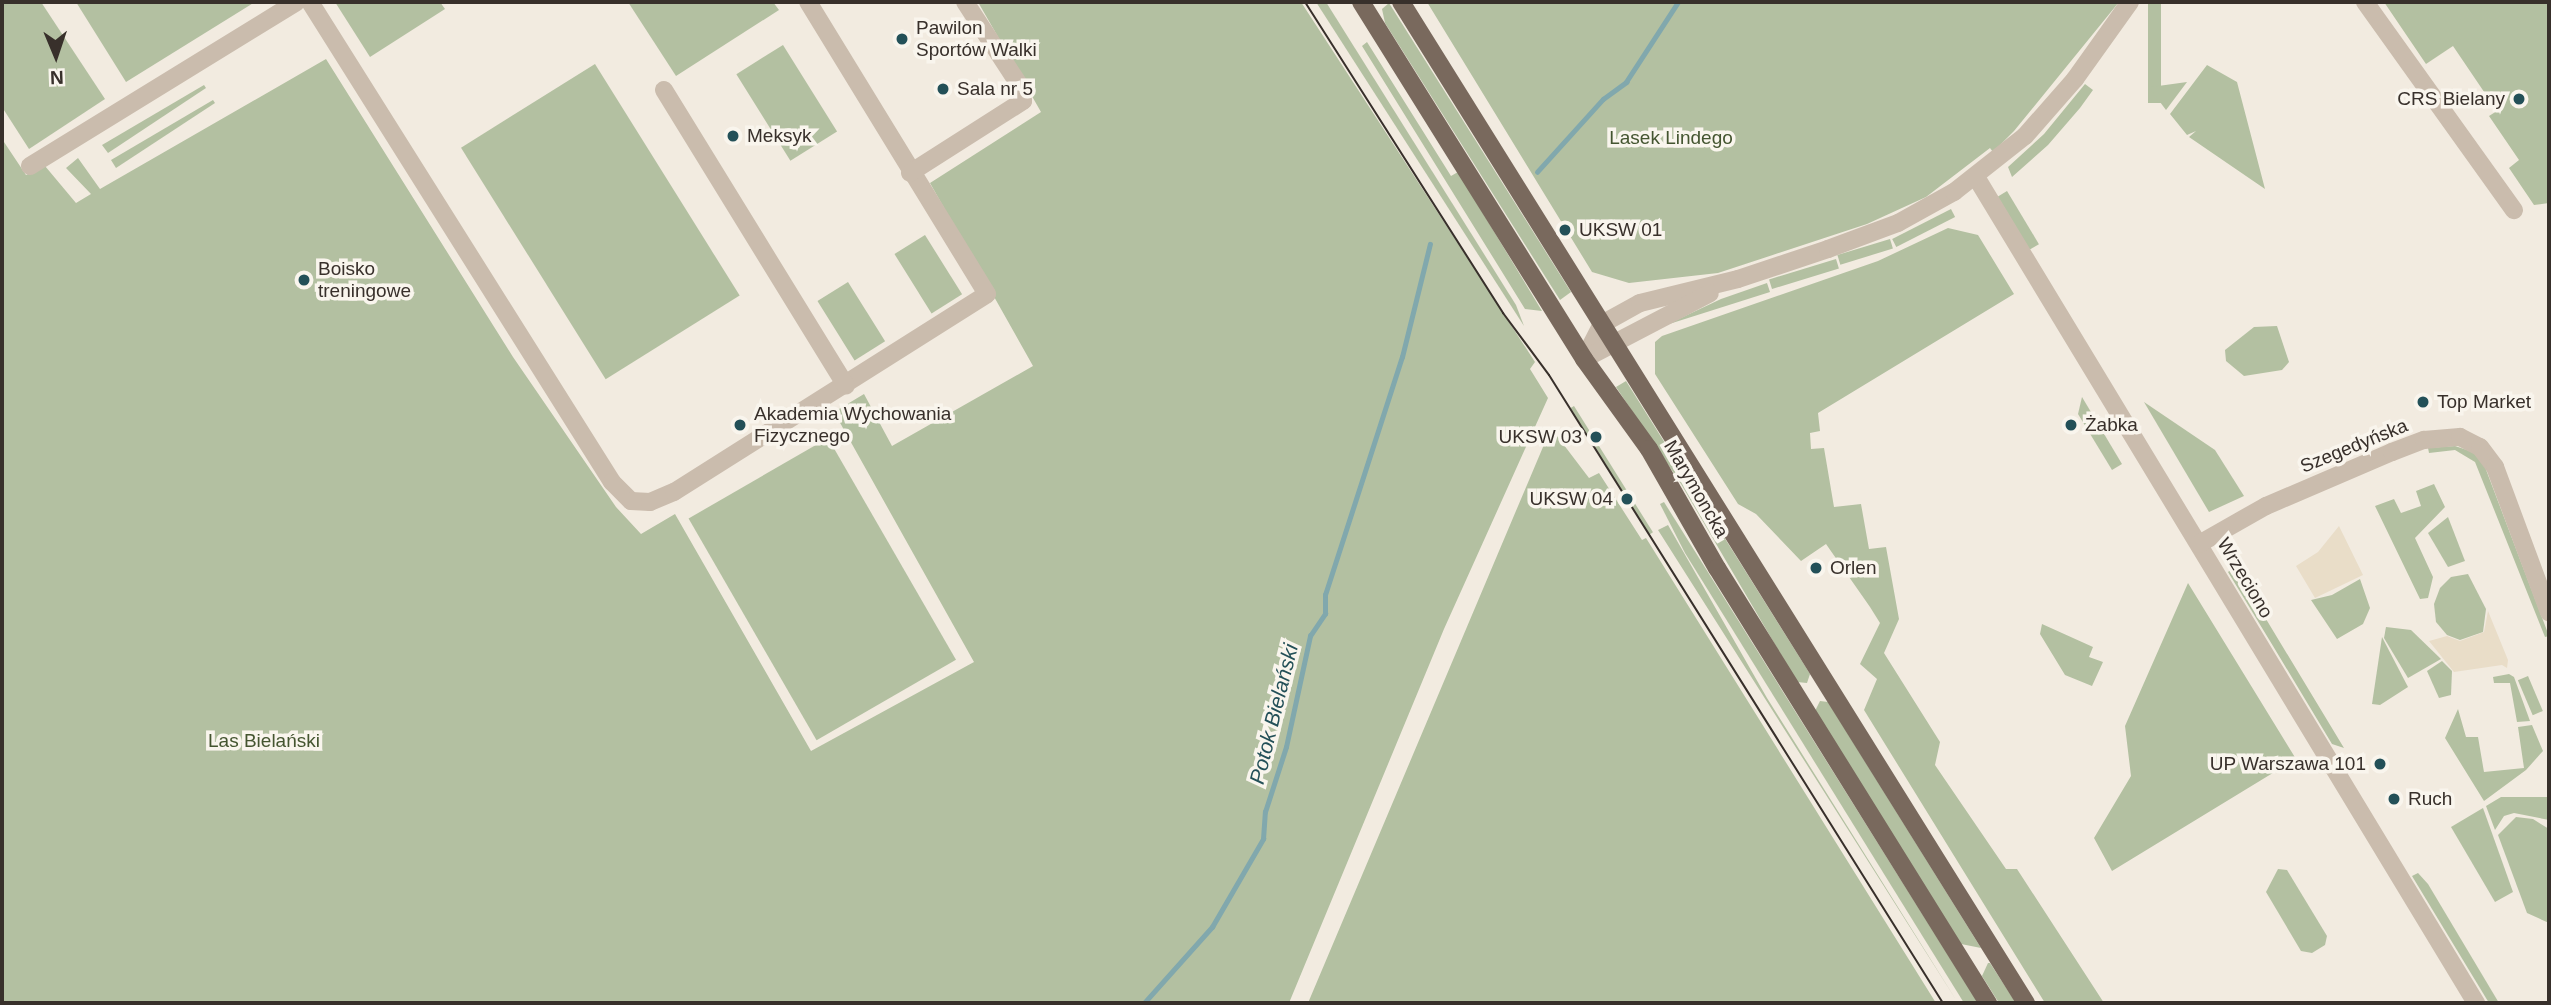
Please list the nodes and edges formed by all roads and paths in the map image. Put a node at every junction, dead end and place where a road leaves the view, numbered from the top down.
1 (297, 2) edge
2 (310, 2) edge
3 (808, 2) edge
4 (965, 2) edge
5 (1361, 2) edge
6 (1401, 2) edge
7 (2130, 2) edge
8 (2365, 2) edge
9 (664, 90) dead end
10 (30, 166) dead end
11 (910, 173) junction
12 (1976, 177) junction
13 (2514, 210) dead end
14 (1738, 279) junction
15 (1602, 324) junction
16 (1614, 343) junction
17 (1584, 359) junction
18 (846, 386) junction
19 (2199, 544) junction
20 (2549, 612) edge
21 (1827, 685) junction
22 (1800, 701) junction
23 (1993, 950) junction
24 (1965, 967) junction
25 (1988, 1003) edge
26 (2026, 1003) edge
27 (2476, 1003) edge

1 - 10 street
2 - 18 street
3 - 11 street
4 - 11 street
5 - 17 main road, Marymoncka
6 - 15 main road, Marymoncka
7 - 12 street
8 - 13 street
9 - 18 street
11 - 18 street
12 - 14 street
12 - 19 street, Wrzeciono
14 - 15 street
14 - 16 street
15 - 16 main road, Marymoncka
15 - 17 street
16 - 17 street
16 - 21 main road, Marymoncka
17 - 22 main road, Marymoncka
19 - 20 street, Szegedyńska
19 - 27 street, Wrzeciono
21 - 22 main road
21 - 23 main road, Marymoncka
22 - 24 main road, Marymoncka
23 - 24 main road
23 - 26 main road, Marymoncka
24 - 25 main road, Marymoncka

